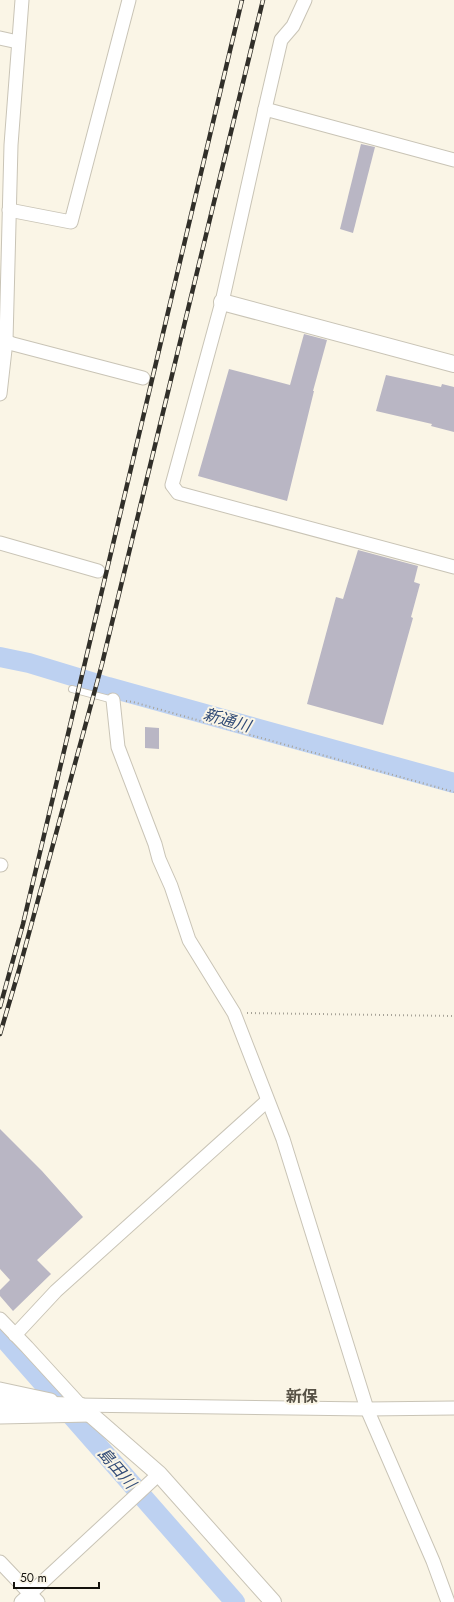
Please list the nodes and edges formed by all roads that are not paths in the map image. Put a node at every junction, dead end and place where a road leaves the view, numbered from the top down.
1 (22, 0) edge
2 (129, 0) edge
3 (305, 0) edge
4 (0, 38) edge
5 (18, 42) junction
6 (265, 109) junction
7 (6, 143) edge
8 (454, 160) edge
9 (9, 210) junction
10 (222, 302) junction
11 (3, 340) edge
12 (454, 364) edge
13 (142, 378) dead end
14 (0, 394) edge
15 (0, 543) edge
16 (454, 566) edge
17 (98, 571) dead end
18 (72, 689) dead end
19 (113, 700) joint
20 (268, 1102) junction
21 (0, 1319) edge
22 (15, 1335) junction
23 (0, 1389) edge
24 (0, 1403) edge
25 (454, 1408) edge
26 (367, 1409) junction
27 (86, 1410) junction
28 (0, 1417) edge
29 (159, 1474) junction
30 (0, 1562) edge
31 (30, 1599) edge
32 (273, 1602) edge
33 (448, 1602) edge

1 - 5 street
2 - 9 street
3 - 6 street
4 - 5 street
5 - 7 street
6 - 8 street
6 - 10 street
7 - 9 street
9 - 11 street
10 - 12 street
10 - 16 street
11 - 13 street
11 - 14 street
15 - 17 street
18 - 19 lane
19 - 20 street
20 - 22 street
20 - 26 street
21 - 22 street
22 - 27 street
23 - 27 street
24 - 27 street
25 - 26 street
26 - 27 street
26 - 33 street
27 - 28 street
27 - 29 street
29 - 31 street
29 - 32 street
30 - 31 street

